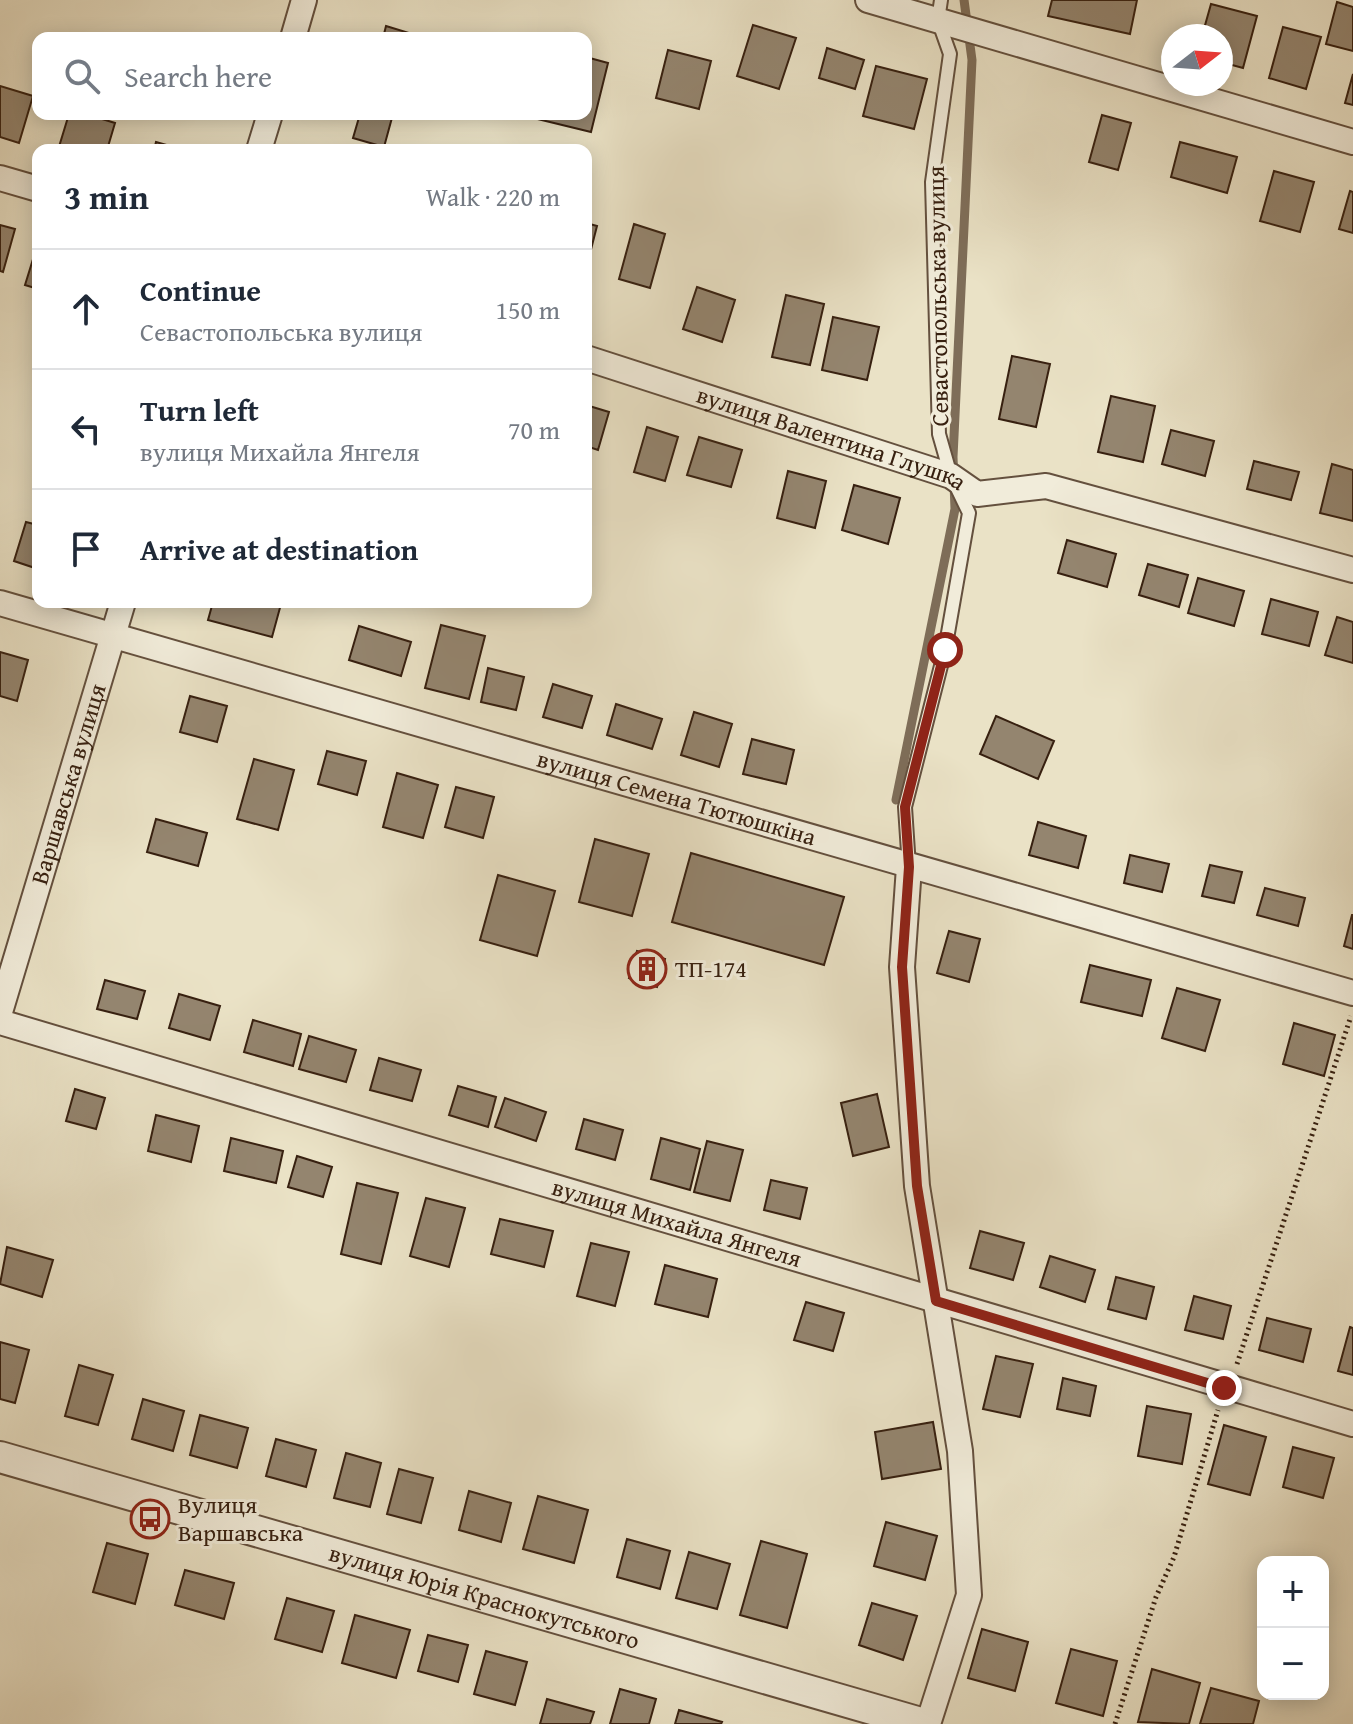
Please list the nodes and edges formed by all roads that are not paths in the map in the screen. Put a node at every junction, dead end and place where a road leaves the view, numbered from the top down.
1 (304, 0) edge
2 (868, 0) edge
3 (940, 10) edge
4 (295, 32) edge
5 (268, 120) edge
6 (1353, 142) edge
7 (261, 144) edge
8 (0, 178) edge
9 (32, 187) edge
10 (592, 360) edge
11 (951, 476) junction
12 (1353, 570) edge
13 (0, 603) edge
14 (121, 608) edge
15 (113, 635) junction
16 (909, 867) junction
17 (1353, 993) edge
18 (0, 1012) edge
19 (0, 1022) edge
20 (936, 1301) junction
21 (1353, 1424) edge
22 (0, 1457) edge
23 (926, 1724) edge

1 - 4 street
2 - 3 street
3 - 6 street
3 - 11 lane, Севастопольська вулиця
5 - 7 street
8 - 9 street
10 - 11 street, вулиця Валентина Глушка
11 - 12 street, вулиця Валентина Глушка
11 - 16 lane, Севастопольська вулиця
13 - 15 street, вулиця Семена Тютюшкіна
14 - 15 street, Варшавська вулиця
15 - 16 street, вулиця Семена Тютюшкіна
15 - 18 street, Варшавська вулиця
16 - 17 street, вулиця Семена Тютюшкіна
16 - 20 street, Севастопольська вулиця
19 - 20 street, вулиця Михайла Янгеля
20 - 21 street, вулиця Михайла Янгеля
20 - 23 street, Севастопольська вулиця
22 - 23 street, вулиця Юрія Краснокутського

